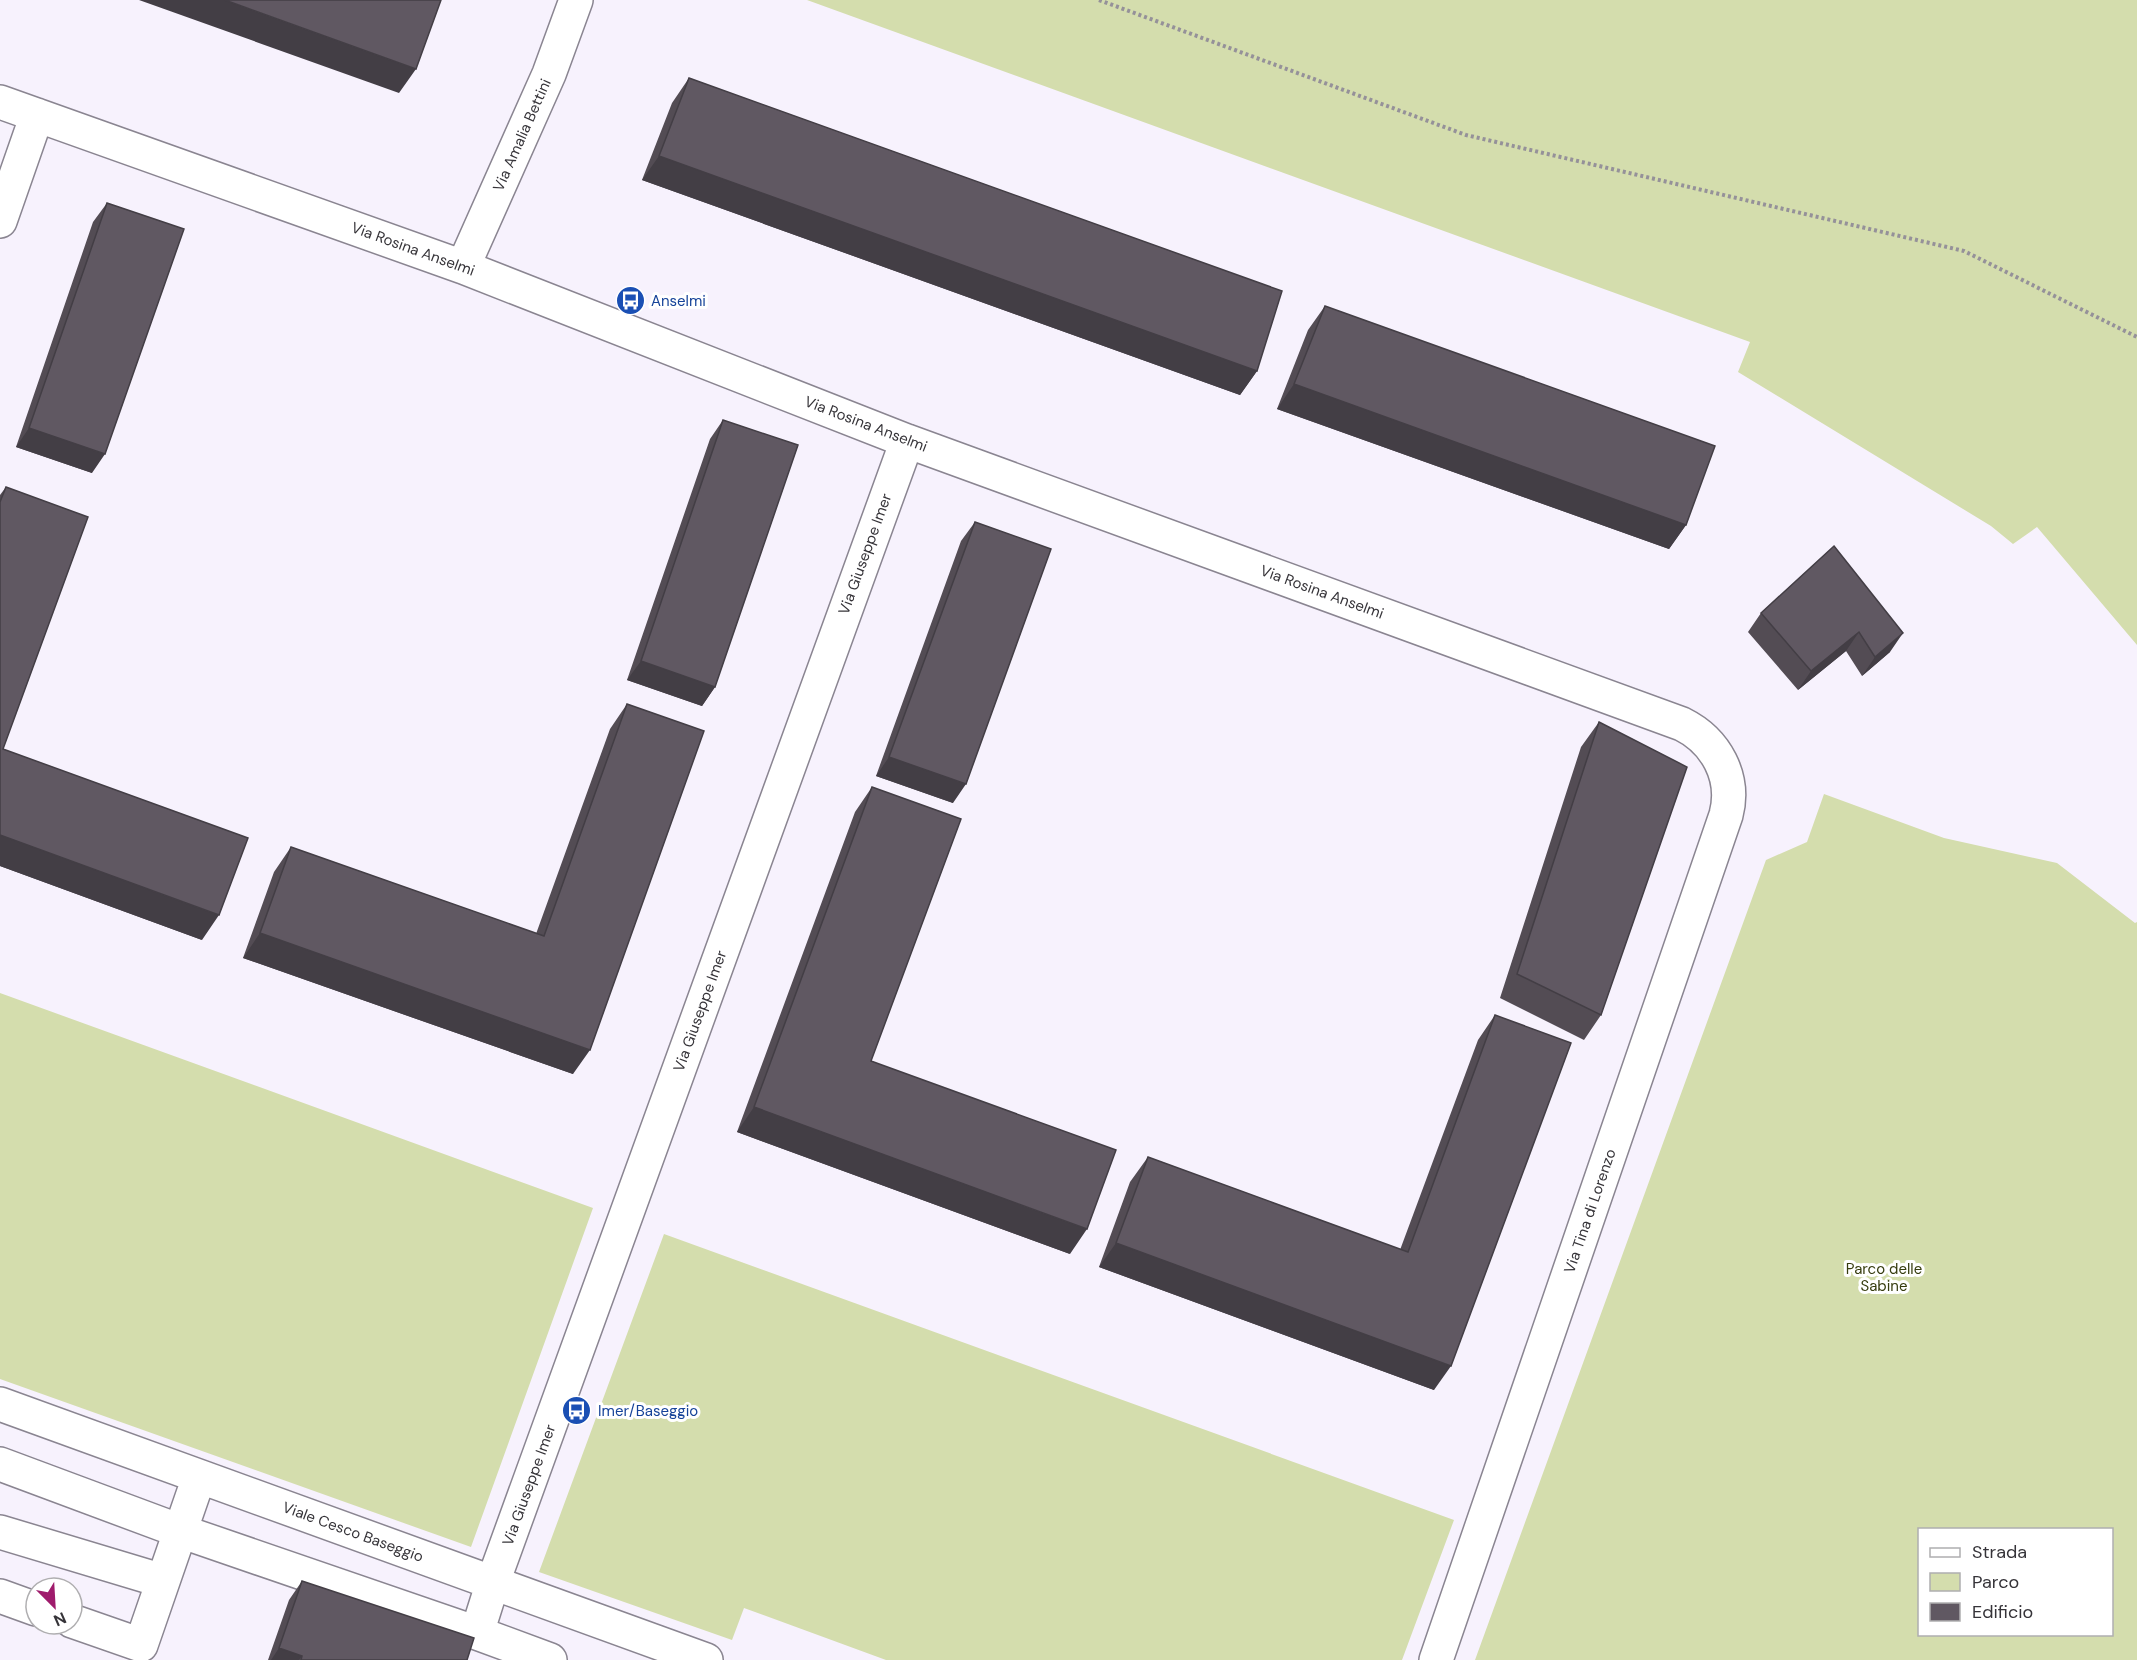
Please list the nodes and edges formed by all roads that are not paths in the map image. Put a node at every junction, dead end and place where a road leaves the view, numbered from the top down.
1 (576, 0) edge
2 (0, 102) edge
3 (37, 115) junction
4 (0, 221) edge
5 (463, 267) junction
6 (907, 441) junction
7 (1720, 761) joint
8 (0, 1404) edge
9 (0, 1464) edge
10 (199, 1477) junction
11 (180, 1531) junction
12 (0, 1532) edge
13 (163, 1581) junction
14 (494, 1582) junction
15 (0, 1596) edge
16 (24, 1605) edge
17 (84, 1625) edge
18 (477, 1633) junction
19 (550, 1660) edge
20 (706, 1660) edge
21 (1436, 1660) edge

1 - 5 street, Via Amalia Bettini
2 - 3 street, Via Rosina Anselmi
3 - 4 street
3 - 5 street, Via Rosina Anselmi
5 - 6 street, Via Rosina Anselmi
6 - 7 street, Via Rosina Anselmi
6 - 14 street, Via Giuseppe Imer
7 - 21 street, Via Tina di Lorenzo
8 - 10 street, Viale Cesco Baseggio
9 - 11 street
10 - 11 street
10 - 14 street, Viale Cesco Baseggio
11 - 13 street
11 - 18 street
12 - 13 street
13 - 17 street
14 - 18 street, Via Giuseppe Imer
14 - 20 street, Viale Cesco Baseggio
15 - 16 street
18 - 19 street

